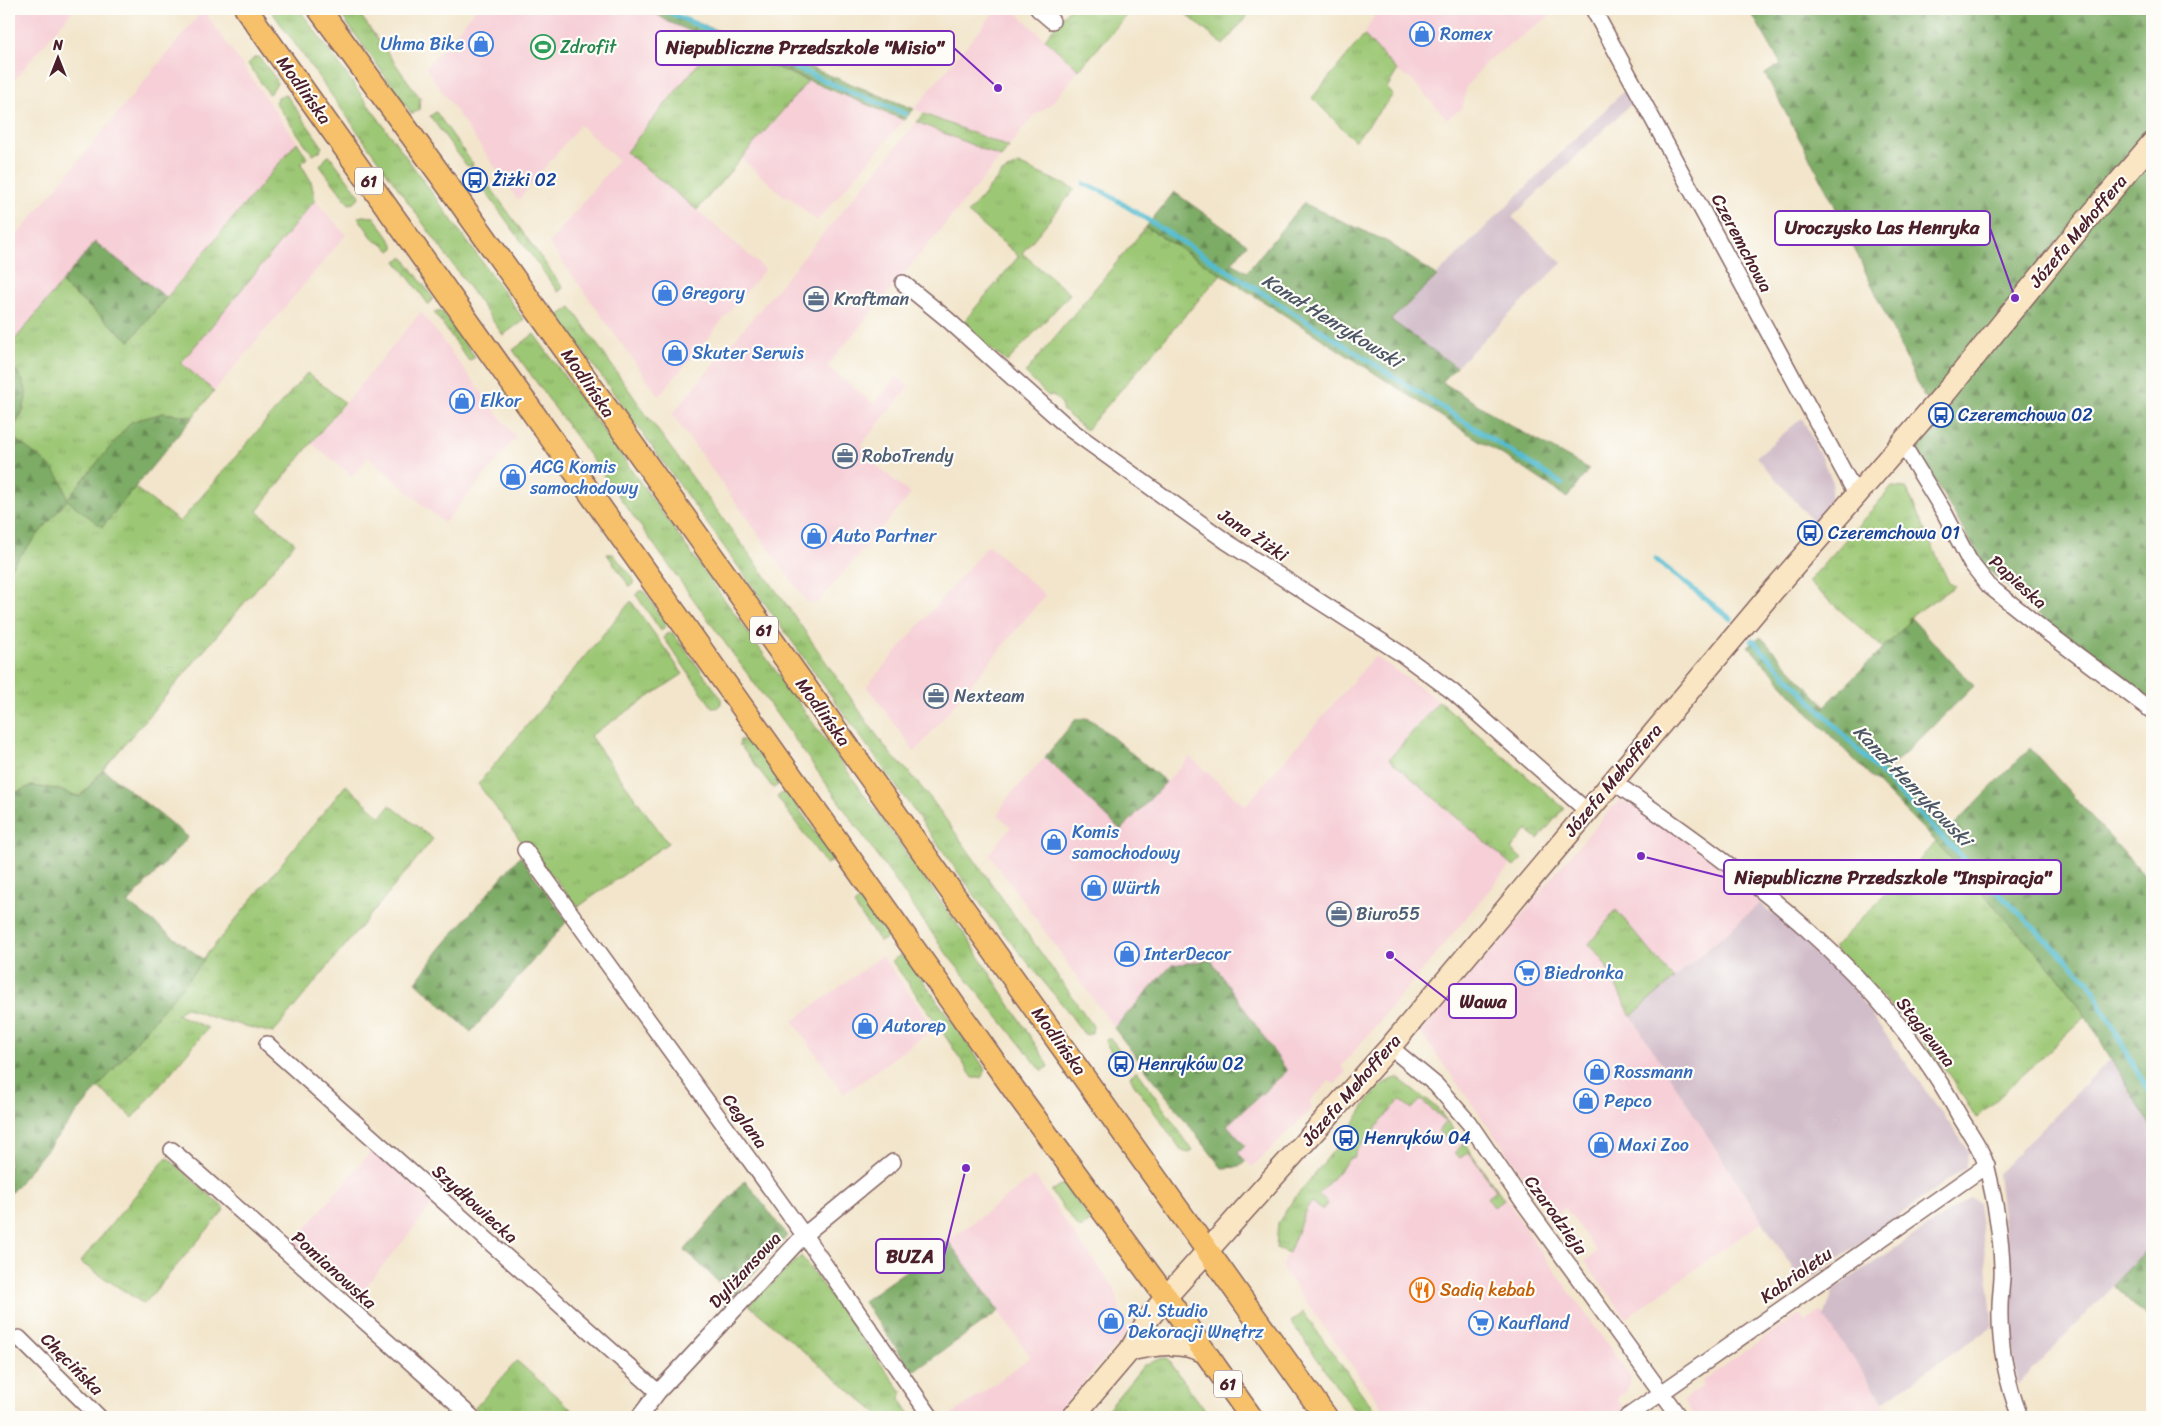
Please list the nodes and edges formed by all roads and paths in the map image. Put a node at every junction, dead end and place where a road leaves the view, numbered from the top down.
1 (246, 9) edge
2 (319, 9) edge
3 (1038, 9) edge
4 (1593, 9) edge
5 (1052, 21) dead end
6 (2152, 143) edge
7 (904, 283) dead end
8 (1901, 446) junction
9 (1857, 496) junction
10 (2152, 710) edge
11 (1612, 781) junction
12 (1587, 811) junction
13 (525, 850) dead end
14 (267, 1044) dead end
15 (1390, 1047) junction
16 (172, 1150) dead end
17 (893, 1162) dead end
18 (1987, 1165) junction
19 (804, 1235) junction
20 (1208, 1251) junction
21 (1166, 1297) junction
22 (19, 1338) dead end
23 (1130, 1350) junction
24 (1204, 1352) junction
25 (658, 1392) junction
26 (1662, 1393) junction
27 (99, 1417) edge
28 (472, 1417) edge
29 (639, 1417) edge
30 (931, 1417) edge
31 (1073, 1417) edge
32 (1251, 1417) edge
33 (1326, 1417) edge
34 (1628, 1417) edge
35 (1679, 1417) edge
36 (2020, 1417) edge

1 - 21 main road, Modlińska / 61
2 - 20 main road, Modlińska / 61
3 - 5 street
4 - 9 street, Czeremchowa
6 - 8 street, Józefa Mehoffera
7 - 12 street, Jana Żiżki
8 - 9 street, Józefa Mehoffera
8 - 10 street, Papieska
9 - 11 street, Józefa Mehoffera
11 - 12 street, Józefa Mehoffera
11 - 18 street, Stągiewna
12 - 15 street, Józefa Mehoffera
13 - 19 street, Ceglana
14 - 25 street, Szydłowiecka
15 - 20 street, Józefa Mehoffera
15 - 26 street, Czarodzieja
16 - 28 street, Pomianowska
17 - 19 street, Dyliżansowa
18 - 26 street, Kabrioletu
18 - 36 street, Stągiewna
19 - 25 street, Dyliżansowa
19 - 30 street, Ceglana
20 - 21 street, Józefa Mehoffera
20 - 33 main road, Modlińska / 61
21 - 23 street, Józefa Mehoffera
21 - 24 main road, Modlińska / 61
22 - 27 street, Chęcińska
23 - 24 street
23 - 31 street, Józefa Mehoffera
24 - 32 main road, Modlińska / 61
25 - 29 street, Dyliżansowa
26 - 34 street, Kabrioletu
26 - 35 street, Czarodzieja

